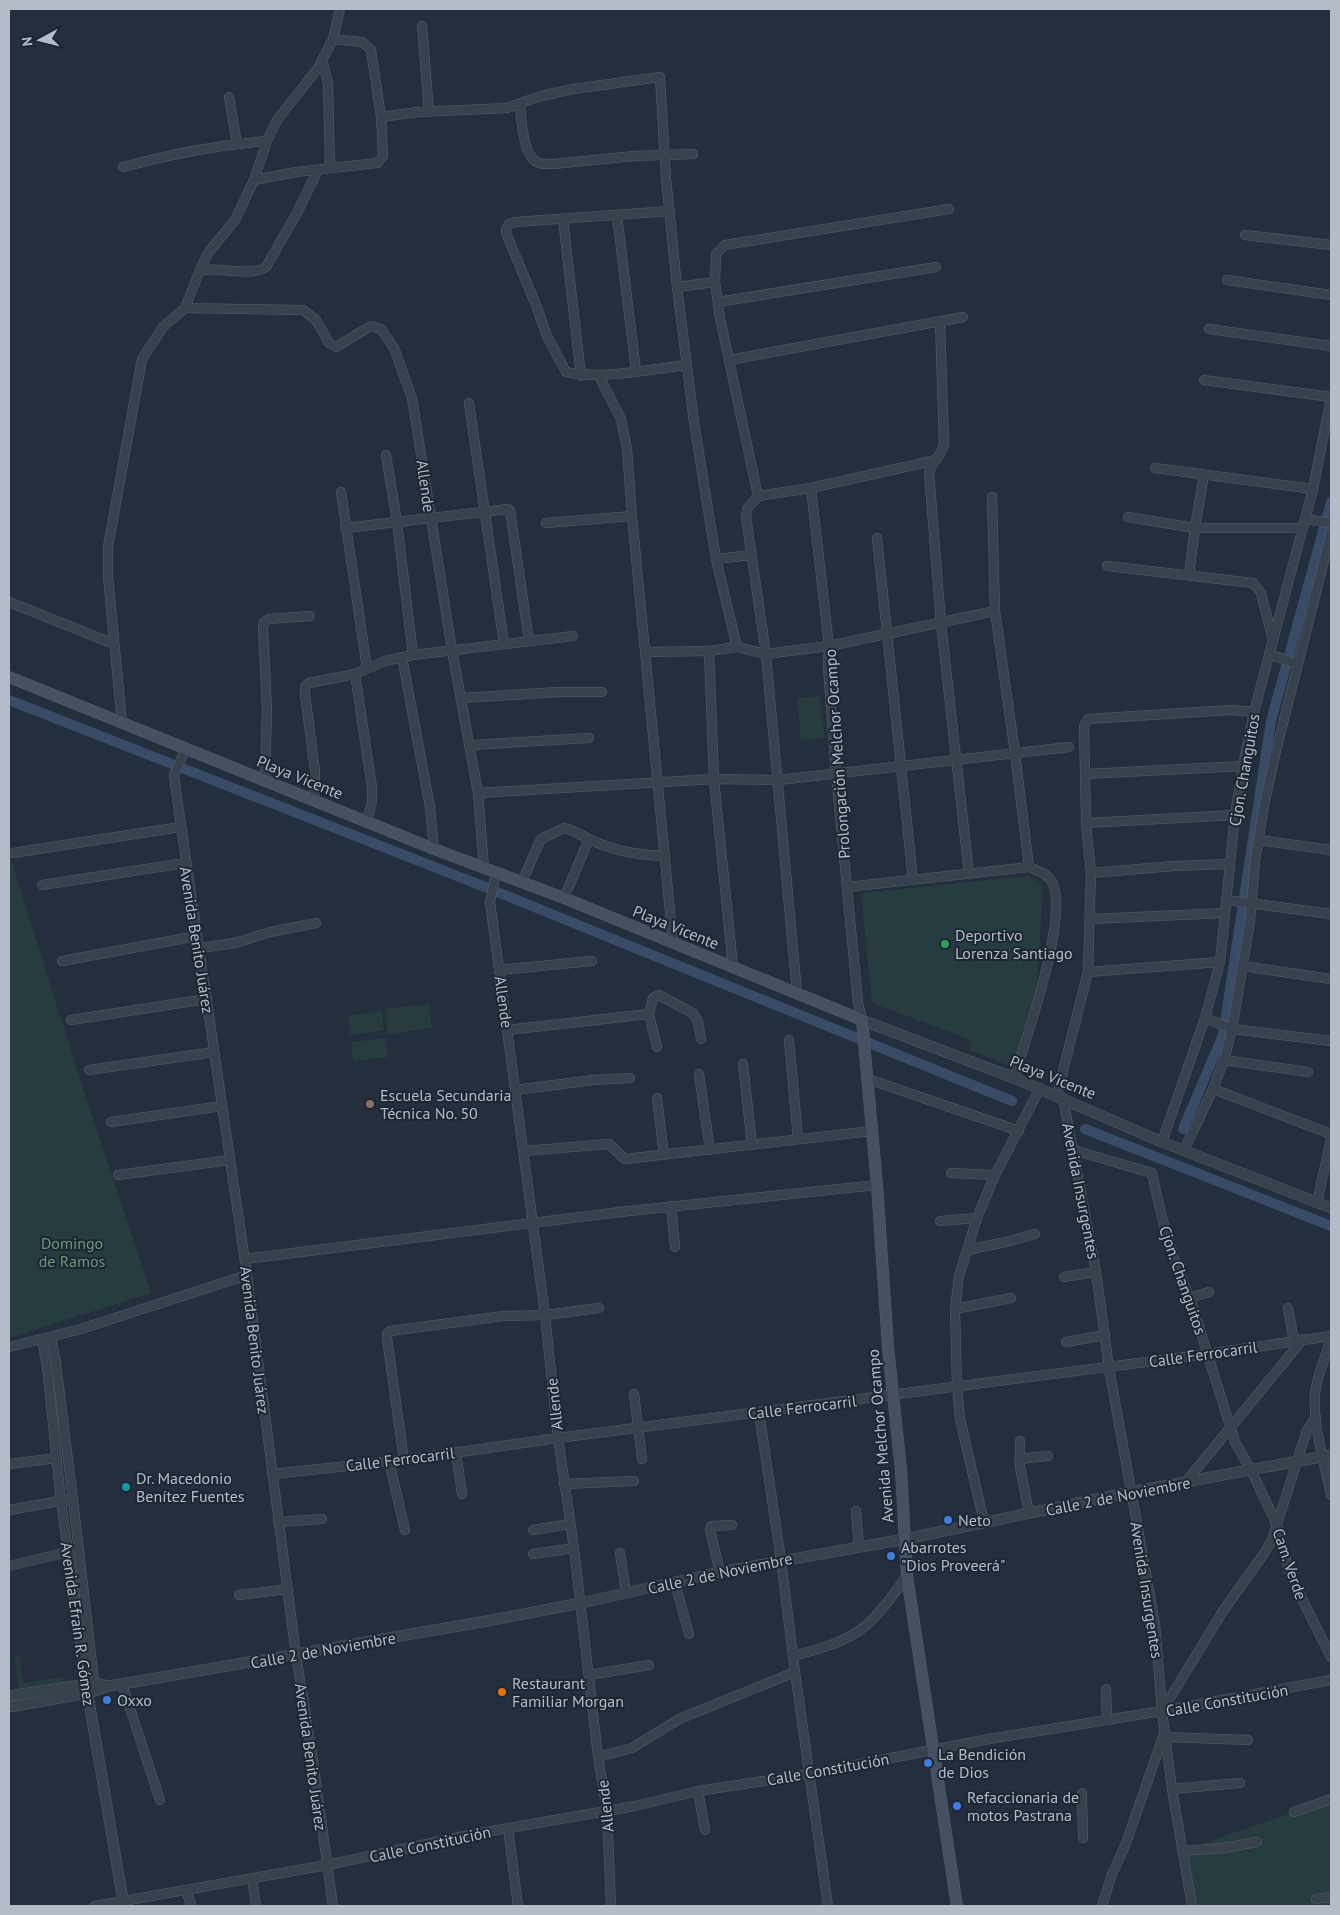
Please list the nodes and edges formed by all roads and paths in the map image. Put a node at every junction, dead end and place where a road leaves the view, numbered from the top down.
1 (340, 9) edge
2 (422, 26) dead end
3 (333, 39) junction
4 (322, 60) junction
5 (229, 97) dead end
6 (520, 104) junction
7 (429, 111) junction
8 (381, 117) junction
9 (267, 140) junction
10 (237, 144) junction
11 (664, 154) junction
12 (693, 154) dead end
13 (123, 167) dead end
14 (330, 168) junction
15 (318, 170) junction
16 (254, 180) junction
17 (949, 209) dead end
18 (670, 211) junction
19 (617, 216) junction
20 (563, 219) junction
21 (1245, 236) dead end
22 (1331, 245) edge
23 (936, 267) dead end
24 (200, 270) junction
25 (1227, 280) dead end
26 (714, 282) junction
27 (677, 287) junction
28 (1331, 295) edge
29 (718, 302) junction
30 (185, 308) junction
31 (963, 317) dead end
32 (940, 322) junction
33 (1209, 329) dead end
34 (1331, 346) edge
35 (729, 360) junction
36 (687, 365) junction
37 (636, 371) junction
38 (581, 376) junction
39 (599, 376) junction
40 (1204, 380) dead end
41 (1331, 398) edge
42 (469, 403) dead end
43 (386, 456) dead end
44 (936, 460) junction
45 (1155, 468) dead end
46 (1204, 475) junction
47 (811, 488) junction
48 (1313, 489) junction
49 (340, 492) dead end
50 (758, 496) junction
51 (992, 497) dead end
52 (485, 511) junction
53 (632, 516) junction
54 (1128, 517) dead end
55 (430, 518) junction
56 (397, 522) junction
57 (1307, 522) junction
58 (1331, 522) edge
59 (546, 523) dead end
60 (345, 528) junction
61 (1196, 528) junction
62 (1331, 533) edge
63 (877, 538) dead end
64 (751, 554) junction
65 (716, 560) junction
66 (1107, 566) dead end
67 (1189, 575) junction
68 (9, 602) edge
69 (995, 611) junction
70 (310, 616) dead end
71 (941, 623) junction
72 (888, 634) junction
73 (573, 636) dead end
74 (1273, 638) junction
75 (529, 641) junction
76 (114, 644) junction
77 (504, 644) junction
78 (829, 646) junction
79 (737, 647) junction
80 (452, 650) junction
81 (709, 651) junction
82 (646, 652) junction
83 (766, 654) junction
84 (1269, 654) junction
85 (412, 655) junction
86 (402, 657) junction
87 (1297, 664) junction
88 (367, 668) junction
89 (355, 674) junction
90 (9, 677) edge
91 (602, 692) dead end
92 (462, 698) junction
93 (1254, 712) junction
94 (122, 722) junction
95 (589, 738) dead end
96 (471, 745) junction
97 (1069, 747) dead end
98 (186, 748) junction
99 (1015, 753) junction
100 (956, 761) junction
101 (1243, 766) junction
102 (900, 767) junction
103 (839, 774) junction
104 (1086, 774) junction
105 (714, 779) junction
106 (265, 780) junction
107 (779, 780) junction
108 (657, 783) junction
109 (478, 793) junction
110 (314, 800) junction
111 (1235, 815) junction
112 (367, 820) junction
113 (1086, 823) junction
114 (180, 827) junction
115 (589, 840) junction
116 (1258, 840) junction
117 (434, 849) junction
118 (1331, 850) edge
119 (13, 852) dead end
120 (663, 856) junction
121 (185, 864) junction
122 (1230, 864) junction
123 (1029, 867) junction
124 (484, 868) junction
125 (1090, 873) junction
126 (969, 874) junction
127 (495, 878) junction
128 (913, 880) junction
129 (522, 882) junction
130 (42, 885) dead end
131 (850, 887) junction
132 (564, 898) junction
133 (1230, 901) junction
134 (1248, 904) junction
135 (1225, 914) junction
136 (1331, 914) edge
137 (1090, 919) junction
138 (316, 923) dead end
139 (197, 936) junction
140 (673, 943) junction
141 (200, 948) junction
142 (592, 960) dead end
143 (62, 961) dead end
144 (1220, 962) junction
145 (1242, 966) junction
146 (733, 967) junction
147 (499, 970) junction
148 (1088, 972) junction
149 (1331, 979) edge
150 (797, 993) junction
151 (207, 999) junction
152 (650, 1014) junction
153 (71, 1020) dead end
154 (862, 1020) junction
155 (1208, 1020) junction
156 (1230, 1029) junction
157 (507, 1030) junction
158 (701, 1039) dead end
159 (789, 1040) dead end
160 (1331, 1041) edge
161 (657, 1047) dead end
162 (214, 1052) junction
163 (1224, 1060) junction
164 (743, 1064) dead end
165 (89, 1070) dead end
166 (1308, 1072) dead end
167 (699, 1074) dead end
168 (630, 1078) dead end
169 (1014, 1078) junction
170 (868, 1079) junction
171 (1040, 1088) junction
172 (1213, 1089) junction
173 (515, 1090) junction
174 (1060, 1097) junction
175 (657, 1098) dead end
176 (222, 1106) junction
177 (111, 1122) dead end
178 (872, 1131) junction
179 (1019, 1131) junction
180 (1331, 1134) edge
181 (798, 1139) junction
182 (1331, 1139) edge
183 (1162, 1142) junction
184 (752, 1145) junction
185 (710, 1150) junction
186 (1073, 1150) junction
187 (1184, 1150) junction
188 (524, 1151) junction
189 (664, 1155) junction
190 (230, 1160) junction
191 (951, 1173) dead end
192 (118, 1175) dead end
193 (995, 1175) junction
194 (877, 1184) junction
195 (1317, 1202) junction
196 (671, 1206) junction
197 (1331, 1208) edge
198 (977, 1218) junction
199 (940, 1221) dead end
200 (533, 1224) junction
201 (1035, 1234) dead end
202 (675, 1247) dead end
203 (967, 1250) junction
204 (245, 1259) junction
205 (1096, 1272) junction
206 (247, 1275) junction
207 (1064, 1277) dead end
208 (1209, 1292) dead end
209 (1011, 1298) dead end
210 (1190, 1298) junction
211 (599, 1308) dead end
212 (1288, 1308) dead end
213 (955, 1310) junction
214 (545, 1315) junction
215 (1106, 1335) junction
216 (1331, 1337) edge
217 (46, 1339) junction
218 (1303, 1339) junction
219 (1294, 1341) junction
220 (1066, 1342) dead end
221 (9, 1347) edge
222 (1208, 1354) junction
223 (1109, 1368) junction
224 (957, 1386) junction
225 (634, 1394) dead end
226 (893, 1395) junction
227 (759, 1412) junction
228 (1316, 1417) junction
229 (1230, 1426) junction
230 (638, 1428) junction
231 (558, 1438) junction
232 (1020, 1441) dead end
233 (456, 1452) junction
234 (1048, 1456) dead end
235 (1327, 1456) edge
236 (58, 1458) junction
237 (642, 1458) dead end
238 (404, 1460) junction
239 (1019, 1460) junction
240 (1296, 1460) junction
241 (389, 1461) junction
242 (9, 1464) edge
243 (1252, 1470) junction
244 (272, 1474) junction
245 (634, 1481) dead end
246 (1185, 1483) junction
247 (564, 1484) junction
248 (1131, 1492) junction
249 (462, 1494) dead end
250 (1331, 1495) edge
251 (73, 1500) junction
252 (61, 1501) junction
253 (9, 1510) edge
254 (856, 1511) dead end
255 (1029, 1513) junction
256 (322, 1519) dead end
257 (278, 1522) junction
258 (984, 1522) junction
259 (570, 1524) junction
260 (732, 1525) dead end
261 (1277, 1525) junction
262 (405, 1530) dead end
263 (533, 1530) dead end
264 (905, 1539) junction
265 (859, 1546) junction
266 (574, 1548) junction
267 (68, 1552) junction
268 (620, 1552) dead end
269 (533, 1554) dead end
270 (781, 1560) junction
271 (9, 1566) edge
272 (720, 1572) junction
273 (907, 1576) junction
274 (675, 1583) junction
275 (288, 1589) junction
276 (626, 1593) junction
277 (239, 1595) dead end
278 (581, 1603) junction
279 (689, 1634) dead end
280 (296, 1655) junction
281 (793, 1656) junction
282 (1331, 1657) edge
283 (649, 1665) dead end
284 (794, 1672) junction
285 (589, 1675) junction
286 (1331, 1680) edge
287 (122, 1684) junction
288 (91, 1688) junction
289 (1106, 1689) dead end
290 (9, 1696) edge
291 (9, 1707) edge
292 (1162, 1711) junction
293 (1107, 1720) junction
294 (1166, 1734) junction
295 (1248, 1740) dead end
296 (934, 1750) junction
297 (598, 1757) junction
298 (809, 1774) junction
299 (1240, 1783) dead end
300 (1172, 1789) junction
301 (698, 1791) junction
302 (1082, 1793) dead end
303 (1331, 1799) edge
304 (160, 1800) dead end
305 (607, 1810) junction
306 (1294, 1812) dead end
307 (508, 1828) junction
308 (705, 1830) dead end
309 (1083, 1838) dead end
310 (1257, 1842) dead end
311 (1182, 1851) junction
312 (327, 1865) junction
313 (252, 1878) junction
314 (185, 1890) junction
315 (1331, 1897) edge
316 (1316, 1899) dead end
317 (124, 1904) edge
318 (95, 1906) edge
319 (192, 1906) edge
320 (256, 1906) edge
321 (333, 1906) edge
322 (518, 1906) edge
323 (611, 1906) edge
324 (828, 1906) edge
325 (957, 1906) edge
326 (1102, 1906) edge
327 (1192, 1906) edge

1 - 3 street
2 - 7 street
3 - 4 street
3 - 8 street
4 - 9 street
4 - 14 street
5 - 10 street
6 - 7 street
6 - 11 street
6 - 11 street
7 - 8 street
8 - 14 street
9 - 10 street
9 - 16 street
10 - 13 street
11 - 12 street
11 - 18 street
14 - 15 street
15 - 16 street
15 - 24 street
16 - 24 street
17 - 26 street
18 - 19 street
18 - 27 street
19 - 20 street
19 - 37 street
20 - 38 street
20 - 38 street
21 - 22 street
23 - 29 street
24 - 30 street
25 - 28 street
26 - 27 street
26 - 29 street
27 - 36 street
29 - 35 street
30 - 55 street, Allende
30 - 76 street
31 - 32 street
32 - 35 street
32 - 44 street
33 - 34 street
35 - 50 street
36 - 37 street
36 - 65 street
37 - 39 street
38 - 39 street
39 - 53 street
40 - 41 street
41 - 48 street, Cjon. Changuitos
42 - 52 street
43 - 56 street
44 - 47 street
44 - 71 street
45 - 46 street
46 - 48 street
46 - 61 street
47 - 50 street
47 - 78 street, Prolongación Melchor Ocampo
48 - 57 street, Cjon. Changuitos
49 - 60 street
50 - 64 street
51 - 69 street
52 - 55 street
52 - 75 street
52 - 77 street
53 - 59 street
53 - 82 street
54 - 61 street
55 - 56 street
55 - 80 street, Allende
56 - 60 street
56 - 85 street
57 - 58 street
57 - 61 street
57 - 74 street, Cjon. Changuitos
60 - 88 street
61 - 67 street
62 - 87 street, Cjon. Changuitos
63 - 72 street
64 - 65 street
64 - 83 street
65 - 79 street
66 - 67 street
67 - 74 street
68 - 76 street
69 - 71 street
69 - 99 street
70 - 106 street
71 - 72 street
71 - 100 street
72 - 78 street
72 - 102 street
73 - 75 street
74 - 84 street, Cjon. Changuitos
75 - 77 street
76 - 94 street
77 - 80 street
78 - 83 street
78 - 103 street, Prolongación Melchor Ocampo
79 - 81 street
79 - 83 street
80 - 85 street
80 - 92 street, Allende
81 - 82 street
81 - 105 street
82 - 108 street
83 - 107 street
84 - 87 street
84 - 93 street, Cjon. Changuitos
85 - 86 street
86 - 88 street
86 - 117 street
87 - 116 street, Cjon. Changuitos
88 - 89 street
89 - 110 street
89 - 112 street
90 - 94 main road, Playa Vicente
91 - 92 street
92 - 96 street, Allende
93 - 101 street, Cjon. Changuitos
93 - 104 street
94 - 98 main road, Playa Vicente
95 - 96 street
96 - 109 street, Allende
97 - 99 street
98 - 106 main road, Playa Vicente
98 - 114 street, Avenida Benito Juárez
99 - 100 street
99 - 123 street
100 - 102 street
100 - 126 street
101 - 104 street
101 - 111 street, Cjon. Changuitos
102 - 103 street
102 - 128 street
103 - 107 street
103 - 131 street, Prolongación Melchor Ocampo
104 - 113 street
105 - 107 street
105 - 108 street
105 - 146 street
106 - 110 main road, Playa Vicente
107 - 150 street
108 - 109 street
108 - 120 street
109 - 124 street, Allende
110 - 112 main road, Playa Vicente
111 - 113 street
111 - 122 street, Cjon. Changuitos
112 - 117 main road, Playa Vicente
113 - 125 street
114 - 119 street
114 - 121 street, Avenida Benito Juárez
115 - 120 street
115 - 129 street
115 - 132 street
116 - 118 street
116 - 134 street, Cjon. Changuitos
117 - 124 main road, Playa Vicente
120 - 140 street
121 - 130 street
121 - 139 street, Avenida Benito Juárez
122 - 125 street
122 - 133 street, Cjon. Changuitos
123 - 126 street
123 - 169 street
124 - 127 main road, Playa Vicente
125 - 137 street
126 - 128 street
127 - 129 main road, Playa Vicente
127 - 147 street, Allende
128 - 131 street
129 - 132 main road, Playa Vicente
131 - 154 street, Prolongación Melchor Ocampo
132 - 140 main road, Playa Vicente
133 - 134 street
133 - 135 street, Cjon. Changuitos
134 - 136 street
134 - 145 street, Cjon. Changuitos
135 - 137 street
135 - 144 street, Cjon. Changuitos
137 - 148 street
138 - 141 street
139 - 141 street, Avenida Benito Juárez
139 - 143 street
140 - 146 main road, Playa Vicente
141 - 151 street, Avenida Benito Juárez
142 - 147 street
144 - 148 street
144 - 155 street, Cjon. Changuitos
145 - 149 street
145 - 156 street, Cjon. Changuitos
146 - 150 main road, Playa Vicente
147 - 157 street, Allende
148 - 174 street
150 - 154 main road, Playa Vicente
151 - 153 street
151 - 162 street, Avenida Benito Juárez
152 - 157 street
152 - 158 street
152 - 161 street
154 - 169 street, Playa Vicente
154 - 170 main road, Avenida Melchor Ocampo
155 - 156 street
155 - 183 street, Cjon. Changuitos
156 - 160 street
156 - 163 street, Cjon. Changuitos
157 - 173 street, Allende
159 - 181 street
162 - 165 street
162 - 176 street, Avenida Benito Juárez
163 - 166 street
163 - 172 street, Cjon. Changuitos
164 - 184 street
167 - 185 street
168 - 173 street
169 - 171 street, Playa Vicente
170 - 178 main road, Avenida Melchor Ocampo
170 - 179 street
171 - 174 street, Playa Vicente
171 - 179 street
172 - 180 street
172 - 187 street, Cjon. Changuitos
173 - 188 street, Allende
174 - 183 street, Playa Vicente
174 - 186 street, Avenida Insurgentes
175 - 189 street
176 - 177 street
176 - 190 street, Avenida Benito Juárez
178 - 181 street
178 - 194 main road, Avenida Melchor Ocampo
179 - 193 street
181 - 184 street
182 - 195 street
183 - 187 street, Playa Vicente
184 - 185 street
185 - 189 street
186 - 205 street, Avenida Insurgentes
186 - 210 street, Cjon. Changuitos
187 - 195 street, Playa Vicente
188 - 189 street
188 - 200 street, Allende
190 - 192 street
190 - 204 street, Avenida Benito Juárez
191 - 193 street
193 - 198 street
194 - 196 street
194 - 226 main road, Avenida Melchor Ocampo
195 - 197 street, Playa Vicente
196 - 200 street
196 - 202 street
198 - 199 street
198 - 203 street
200 - 204 street
200 - 214 street, Allende
201 - 203 street
203 - 213 street
204 - 206 street, Avenida Benito Juárez
205 - 207 street
205 - 215 street, Avenida Insurgentes
206 - 217 street
206 - 244 street, Avenida Benito Juárez
208 - 210 street
209 - 213 street
210 - 222 street, Cjon. Changuitos
211 - 214 street
212 - 219 street
213 - 224 street
214 - 231 street, Allende
214 - 238 street
215 - 220 street
215 - 223 street, Avenida Insurgentes
216 - 218 street, Calle Ferrocarril
216 - 228 street
217 - 221 street
217 - 236 street, Avenida Efraín R. Gómez
217 - 251 street, Avenida Efraín R. Gómez
218 - 219 street, Calle Ferrocarril
218 - 229 street
219 - 222 street, Calle Ferrocarril
222 - 223 street, Calle Ferrocarril
222 - 229 street, Cjon. Changuitos
223 - 224 street, Calle Ferrocarril
223 - 248 street, Avenida Insurgentes
224 - 226 street, Calle Ferrocarril
224 - 258 street
225 - 230 street
226 - 227 street, Calle Ferrocarril
226 - 264 main road, Avenida Melchor Ocampo
227 - 230 street, Calle Ferrocarril
227 - 270 street
228 - 235 street
228 - 240 street
229 - 243 street, Cjon. Changuitos
229 - 246 street
230 - 231 street, Calle Ferrocarril
230 - 237 street
231 - 233 street, Calle Ferrocarril
231 - 247 street, Allende
232 - 239 street
233 - 238 street, Calle Ferrocarril
233 - 249 street
234 - 239 street
235 - 240 street, Calle 2 de Noviembre
235 - 250 street
236 - 242 street
236 - 252 street, Avenida Efraín R. Gómez
238 - 241 street, Calle Ferrocarril
239 - 255 street
240 - 243 street, Calle 2 de Noviembre
240 - 261 street
241 - 244 street, Calle Ferrocarril
241 - 262 street
243 - 246 street, Calle 2 de Noviembre
243 - 261 street, Cam. Verde
244 - 257 street, Avenida Benito Juárez
245 - 247 street
246 - 248 street, Calle 2 de Noviembre
247 - 259 street, Allende
248 - 255 street, Calle 2 de Noviembre
248 - 292 street, Avenida Insurgentes
251 - 252 street
251 - 288 street, Avenida Efraín R. Gómez
252 - 253 street
252 - 267 street, Avenida Efraín R. Gómez
254 - 265 street
255 - 258 street, Calle 2 de Noviembre
256 - 257 street
257 - 275 street, Avenida Benito Juárez
258 - 264 street, Calle 2 de Noviembre
259 - 263 street
259 - 266 street, Allende
260 - 272 street
261 - 282 street, Cam. Verde
261 - 292 street
264 - 265 street, Calle 2 de Noviembre
264 - 273 main road, Avenida Melchor Ocampo
265 - 270 street, Calle 2 de Noviembre
266 - 269 street
266 - 278 street, Allende
267 - 271 street
267 - 288 street, Avenida Efraín R. Gómez
268 - 276 street
270 - 272 street, Calle 2 de Noviembre
270 - 281 street
272 - 274 street, Calle 2 de Noviembre
273 - 281 street
273 - 296 main road, Avenida Melchor Ocampo
274 - 276 street, Calle 2 de Noviembre
274 - 279 street
275 - 277 street
275 - 280 street, Avenida Benito Juárez
276 - 278 street, Calle 2 de Noviembre
278 - 280 street, Calle 2 de Noviembre
278 - 285 street, Allende
280 - 287 street, Calle 2 de Noviembre
280 - 312 street, Avenida Benito Juárez
281 - 284 street
283 - 285 street
284 - 297 street
284 - 298 street
285 - 297 street, Allende
286 - 292 street, Calle Constitución
287 - 288 street, Calle 2 de Noviembre
287 - 304 street
288 - 290 street, Calle 2 de Noviembre
288 - 291 street, Calle 2 de Noviembre
288 - 317 street, Avenida Efraín R. Gómez
289 - 293 street
292 - 293 street, Calle Constitución
292 - 294 street, Avenida Insurgentes
293 - 296 street, Calle Constitución
294 - 295 street
294 - 300 street, Avenida Insurgentes
294 - 326 street
296 - 298 street, Calle Constitución
296 - 325 main road, Avenida Melchor Ocampo
297 - 305 street, Allende
298 - 301 street, Calle Constitución
298 - 324 street
299 - 300 street
300 - 311 street, Avenida Insurgentes
301 - 305 street, Calle Constitución
301 - 308 street
302 - 309 street
303 - 306 street
305 - 307 street, Calle Constitución
305 - 323 street, Allende
307 - 312 street, Calle Constitución
307 - 322 street
310 - 311 street
311 - 327 street, Avenida Insurgentes
312 - 313 street, Calle Constitución
312 - 321 street, Avenida Benito Juárez
313 - 314 street, Calle Constitución
313 - 320 street
314 - 317 street, Calle Constitución
314 - 319 street
315 - 316 street
317 - 318 street, Calle Constitución

